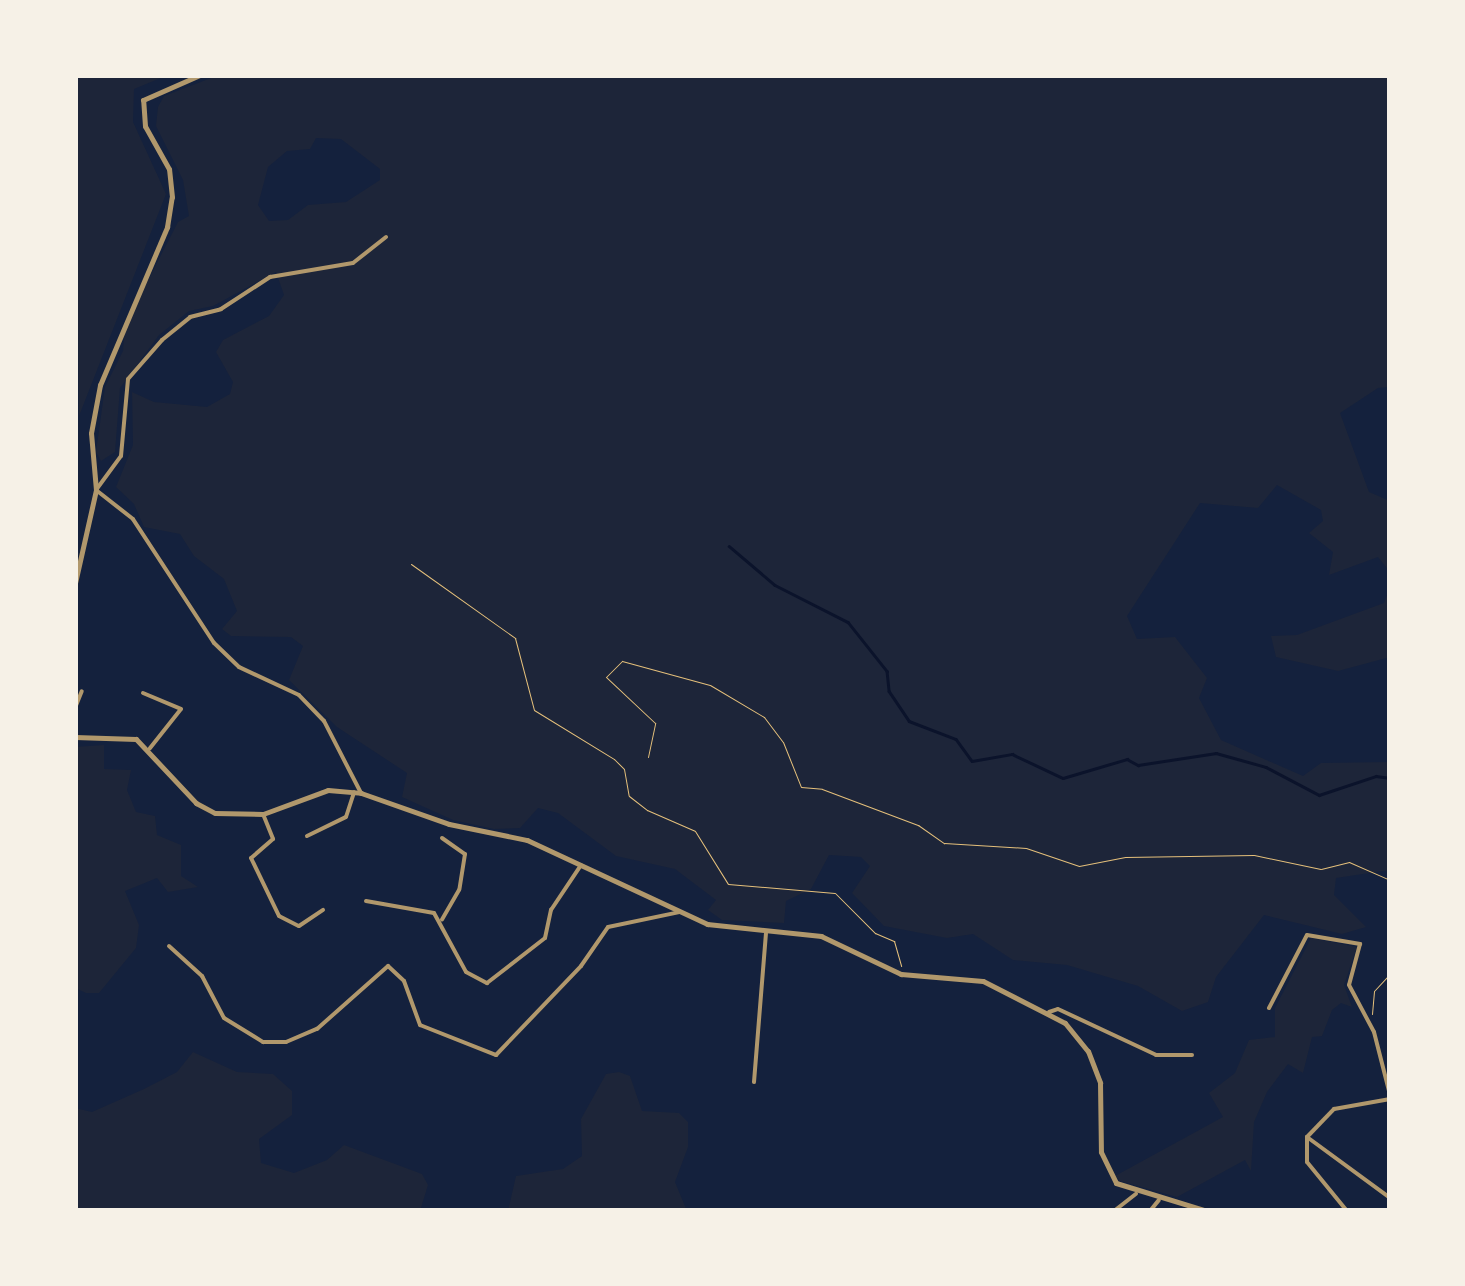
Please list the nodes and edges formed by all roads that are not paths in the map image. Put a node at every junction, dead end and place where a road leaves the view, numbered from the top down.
1 (200, 75) edge
2 (386, 237) dead end
3 (96, 490) junction
4 (75, 583) edge
5 (82, 691) dead end
6 (143, 694) dead end
7 (75, 708) edge
8 (75, 737) edge
9 (150, 748) junction
10 (358, 793) junction
11 (264, 814) junction
12 (307, 836) dead end
13 (442, 838) dead end
14 (580, 865) junction
15 (366, 901) dead end
16 (322, 910) dead end
17 (680, 912) junction
18 (442, 919) junction
19 (766, 932) junction
20 (169, 946) dead end
21 (1269, 1008) dead end
22 (1048, 1012) junction
23 (1192, 1055) dead end
24 (754, 1082) dead end
25 (1390, 1097) edge
26 (1307, 1137) junction
27 (1136, 1194) junction
28 (1390, 1198) edge
29 (1159, 1200) junction
30 (1114, 1211) edge
31 (1150, 1211) edge
32 (1207, 1211) edge
33 (1347, 1211) edge

1 - 3 street
2 - 3 street
3 - 4 street
3 - 10 street
5 - 7 street
6 - 9 street
8 - 9 street
9 - 11 street
10 - 11 street
10 - 12 street
10 - 14 street
11 - 16 street
13 - 18 street
14 - 17 street
14 - 18 street
15 - 18 street
17 - 19 street
17 - 20 street
19 - 22 street
19 - 24 street
21 - 25 street
22 - 23 street
22 - 27 street
25 - 26 street
26 - 28 street
26 - 33 street
27 - 29 street
27 - 30 street
29 - 31 street
29 - 32 street

